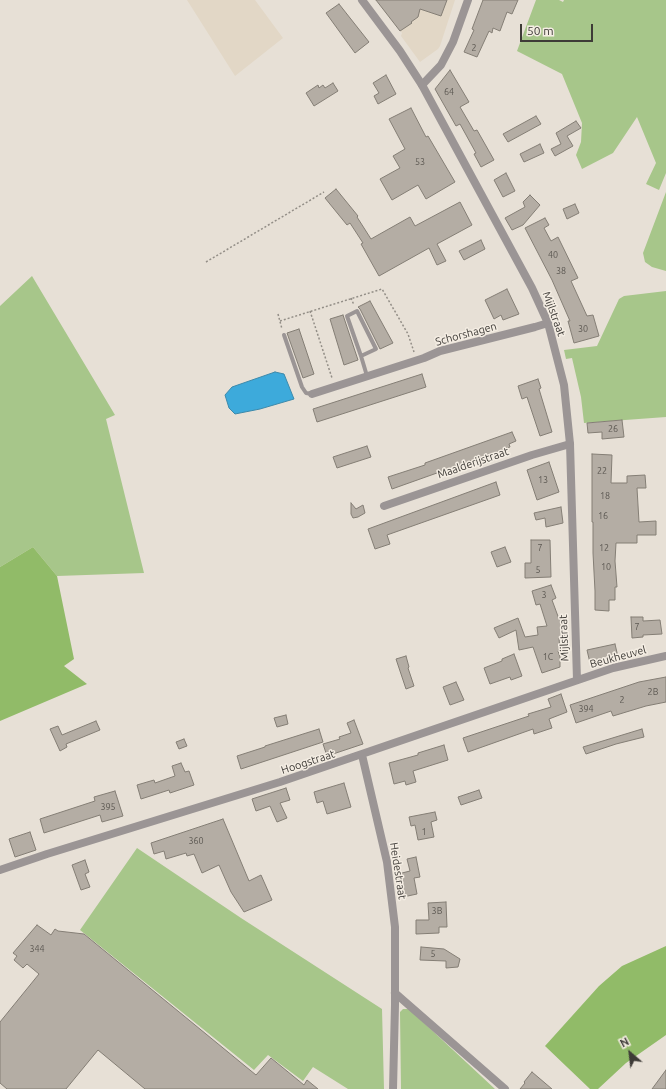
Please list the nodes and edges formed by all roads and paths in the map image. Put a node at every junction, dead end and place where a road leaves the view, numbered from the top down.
1 (362, 0) edge
2 (468, 0) edge
3 (422, 85) junction
4 (324, 192) dead end
5 (206, 262) dead end
6 (310, 312) dead end
7 (278, 314) dead end
8 (548, 323) junction
9 (284, 335) joint
10 (361, 356) junction
11 (367, 376) junction
12 (334, 386) junction
13 (312, 394) joint
14 (570, 444) junction
15 (384, 506) dead end
16 (666, 656) edge
17 (577, 680) junction
18 (362, 755) junction
19 (0, 870) edge
20 (396, 993) junction
21 (393, 1089) edge
22 (504, 1089) edge

1 - 3 street, Mijlstraat
2 - 3 street
3 - 8 street, Mijlstraat
4 - 5 path
6 - 12 path
7 - 9 path
8 - 11 street, Schorshagen
8 - 14 street, Mijlstraat
9 - 13 lane, Schorshagen
10 - 10 lane
10 - 11 lane
11 - 12 street, Schorshagen
12 - 13 street, Schorshagen
14 - 15 street, Maalderijstraat
14 - 17 street, Mijlstraat
16 - 17 street, Beukheuvel
17 - 18 street, Hoogstraat
18 - 19 street, Hoogstraat
18 - 20 street, Heidestraat
20 - 21 street, Heidestraat
20 - 22 street

